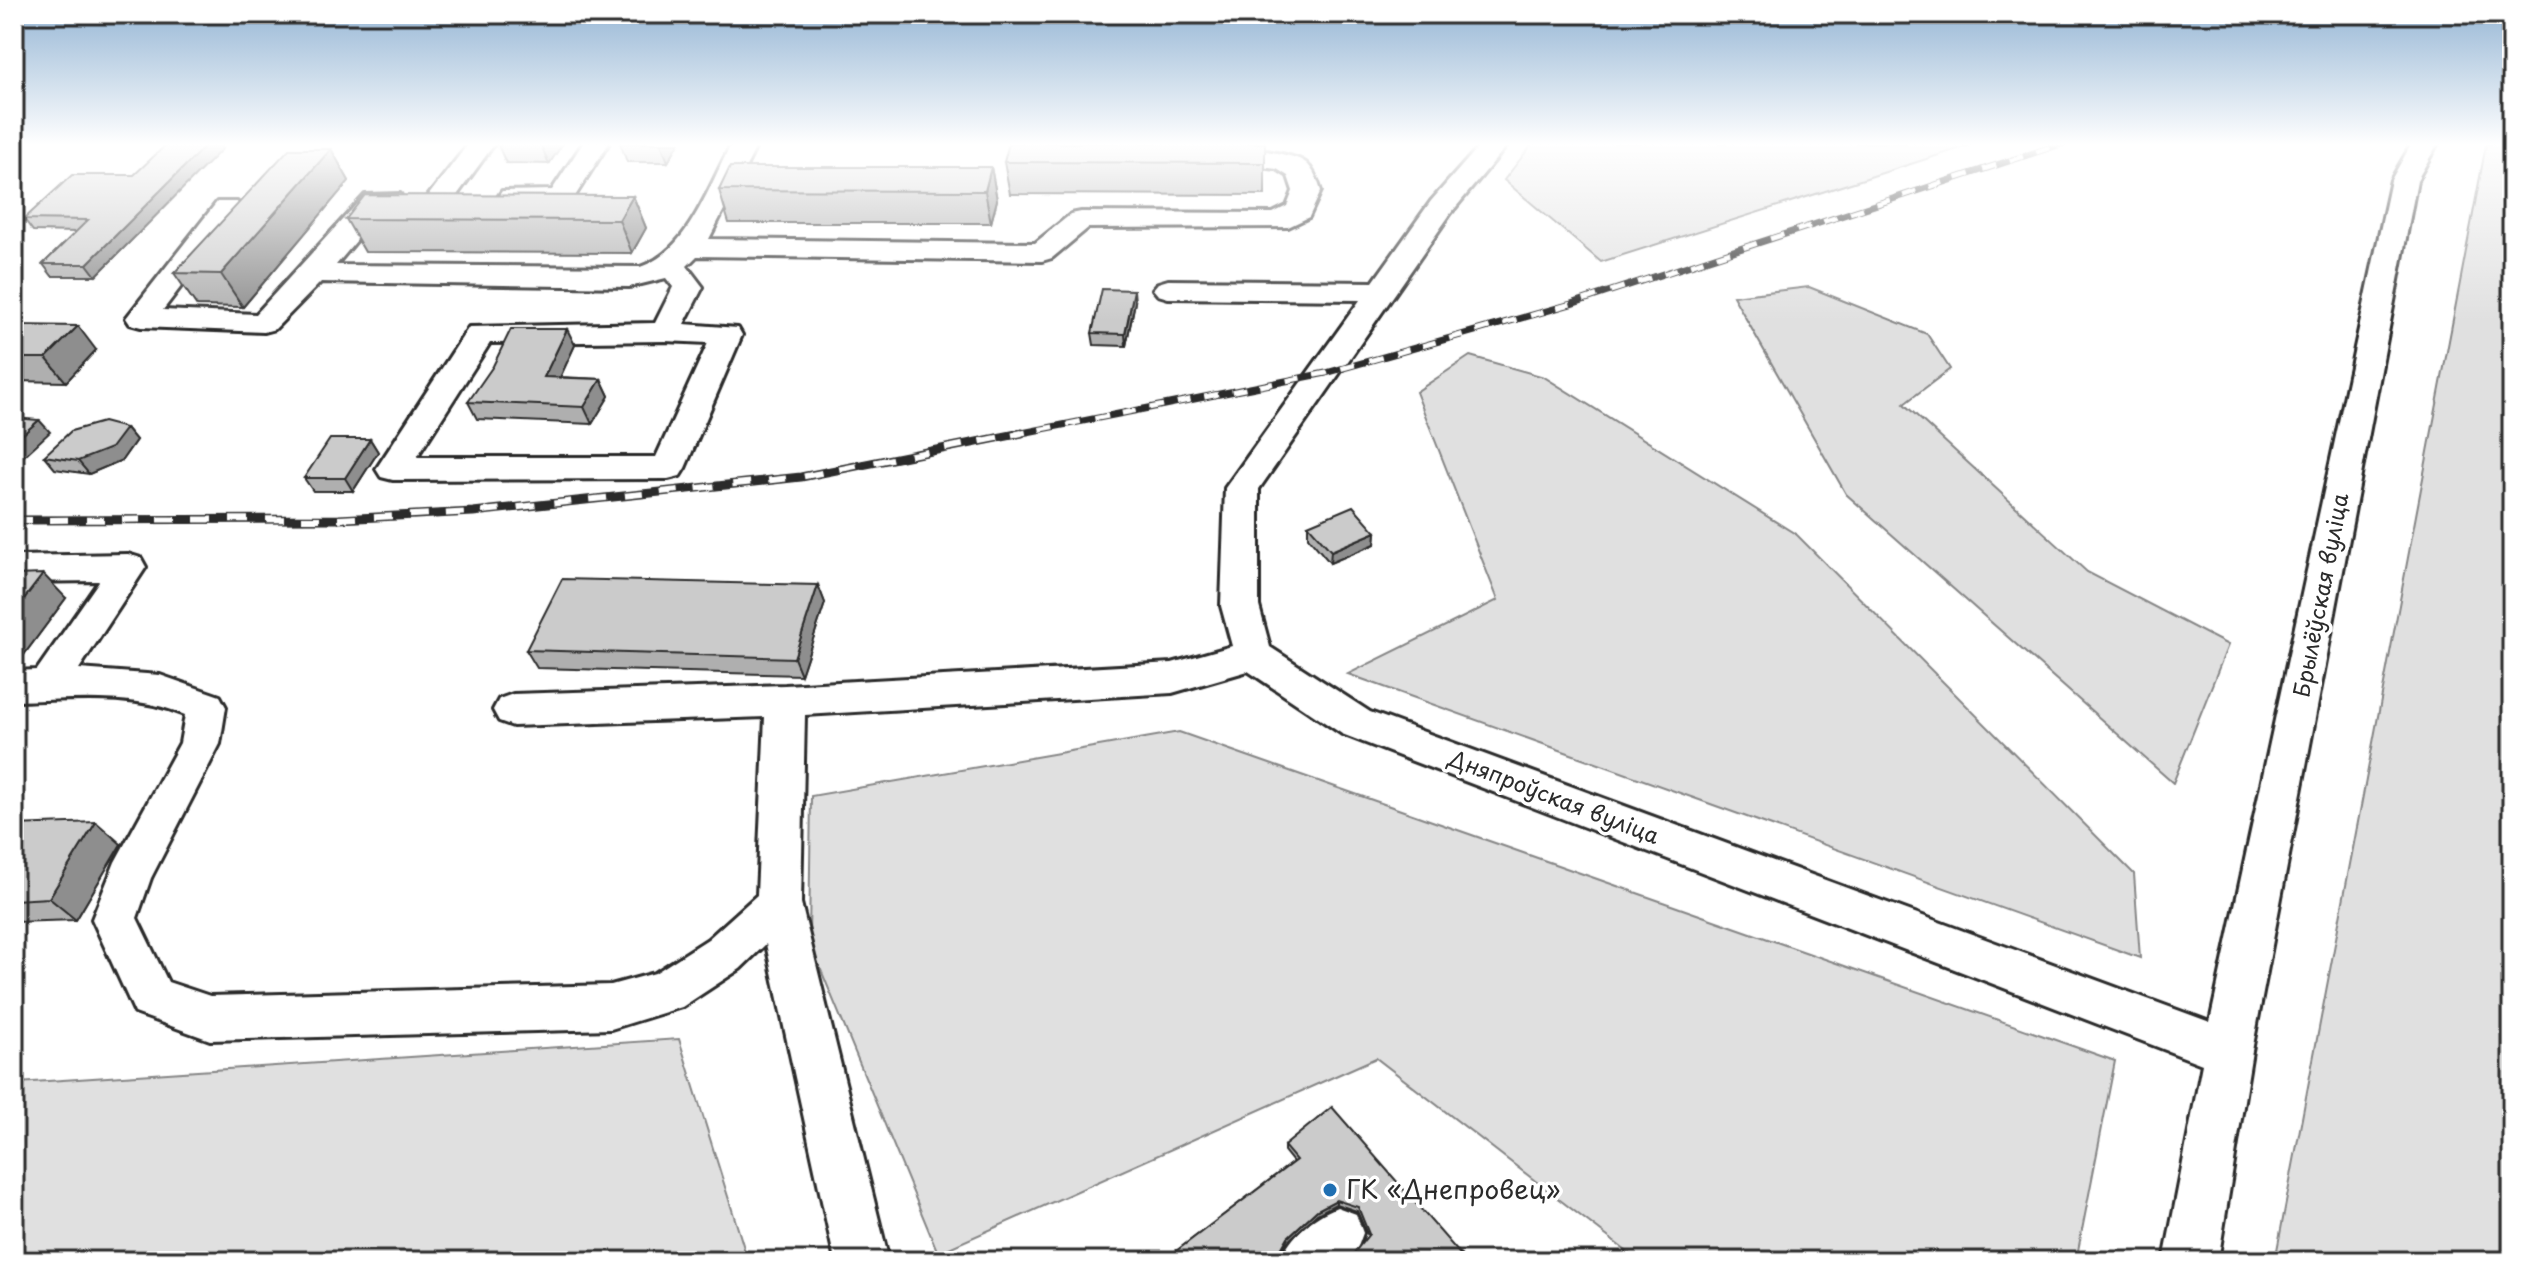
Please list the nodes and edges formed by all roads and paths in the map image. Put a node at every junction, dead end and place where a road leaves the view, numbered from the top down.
1 (374, 202) edge
2 (711, 202) edge
3 (1302, 202) edge
4 (1445, 202) edge
5 (2399, 202) edge
6 (227, 208) dead end
7 (681, 256) junction
8 (313, 273) junction
9 (1168, 289) dead end
10 (1383, 291) junction
11 (665, 332) junction
12 (14, 569) edge
13 (1253, 655) junction
14 (30, 686) edge
15 (785, 701) junction
16 (513, 710) dead end
17 (779, 903) junction
18 (2228, 1051) junction
19 (862, 1261) edge
20 (2191, 1261) edge

1 - 8 street
2 - 7 street
3 - 7 street
4 - 10 street
5 - 18 street, Брылёўская вуліца
6 - 8 street
7 - 8 street
7 - 11 street
9 - 10 street
10 - 13 street
11 - 11 street
12 - 14 street
13 - 15 street
13 - 18 street, Дняпроўская вуліца
14 - 17 street
15 - 16 street
15 - 17 street
17 - 19 street
18 - 20 street

